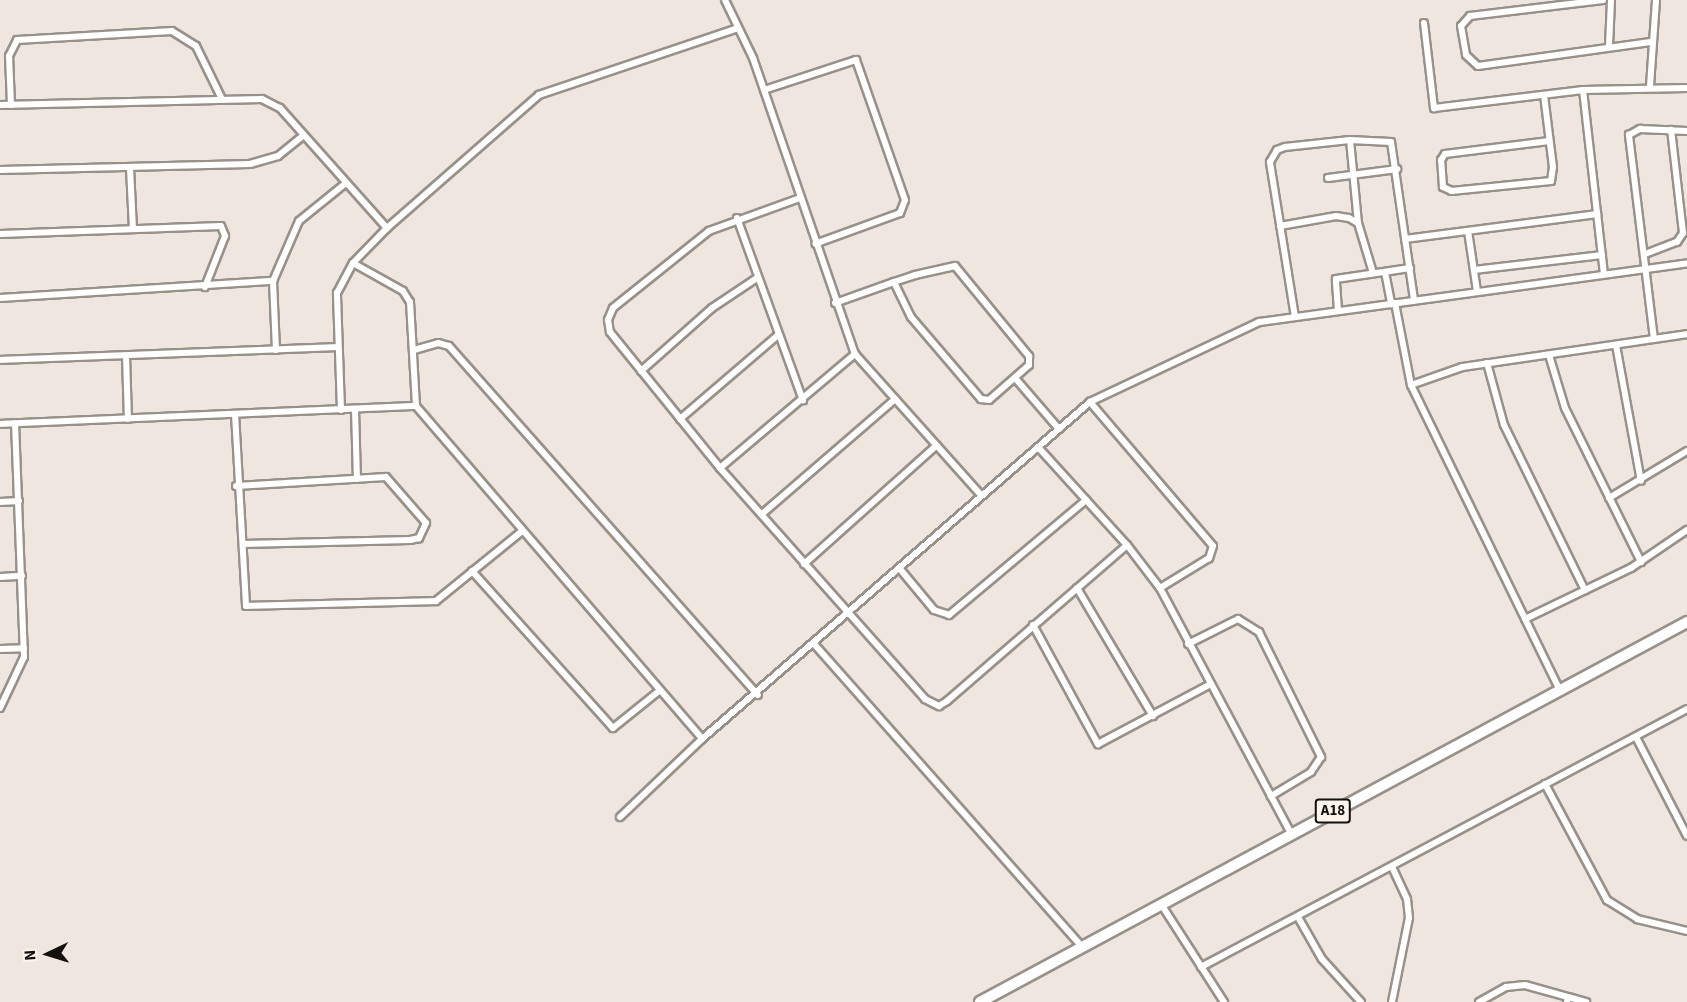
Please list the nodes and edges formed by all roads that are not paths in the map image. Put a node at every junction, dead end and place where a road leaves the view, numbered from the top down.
1 (725, 0) edge
2 (1603, 0) edge
3 (1611, 0) edge
4 (1656, 0) edge
5 (1424, 23) dead end
6 (738, 28) junction
7 (1652, 42) junction
8 (1609, 46) junction
9 (1650, 86) junction
10 (1687, 88) edge
11 (764, 90) junction
12 (1583, 90) junction
13 (1544, 95) junction
14 (222, 99) junction
15 (0, 105) edge
16 (11, 105) junction
17 (1671, 130) junction
18 (1687, 131) edge
19 (303, 136) junction
20 (1350, 140) junction
21 (1549, 141) junction
22 (130, 168) junction
23 (0, 170) edge
24 (1397, 170) junction
25 (1354, 175) junction
26 (1328, 178) dead end
27 (346, 183) junction
28 (800, 198) junction
29 (1597, 214) junction
30 (737, 218) junction
31 (1358, 224) junction
32 (1280, 226) junction
33 (387, 228) junction
34 (133, 229) junction
35 (1468, 231) junction
36 (0, 234) edge
37 (1406, 239) junction
38 (815, 244) junction
39 (1646, 254) junction
40 (1602, 255) junction
41 (353, 263) junction
42 (1687, 263) edge
43 (1647, 267) junction
44 (1410, 268) junction
45 (1474, 270) junction
46 (1385, 272) junction
47 (1373, 273) junction
48 (1604, 273) junction
49 (757, 278) junction
50 (273, 281) junction
51 (894, 282) junction
52 (205, 287) junction
53 (1477, 291) junction
54 (0, 298) edge
55 (1414, 300) junction
56 (835, 303) junction
57 (1393, 303) junction
58 (1338, 311) junction
59 (1295, 317) junction
60 (1687, 334) edge
61 (777, 336) junction
62 (1654, 339) junction
63 (1616, 345) junction
64 (336, 347) junction
65 (276, 350) junction
66 (414, 350) junction
67 (855, 354) junction
68 (1549, 355) junction
69 (126, 356) junction
70 (0, 360) edge
71 (1487, 363) junction
72 (641, 371) junction
73 (1015, 378) junction
74 (1411, 385) junction
75 (895, 399) junction
76 (803, 400) junction
77 (1090, 402) junction
78 (416, 406) junction
79 (355, 409) junction
80 (341, 410) junction
81 (235, 414) junction
82 (128, 419) junction
83 (680, 419) junction
84 (15, 423) junction
85 (0, 424) edge
86 (1059, 429) junction
87 (937, 445) junction
88 (1038, 447) junction
89 (1687, 451) edge
90 (720, 468) junction
91 (357, 479) junction
92 (1641, 481) junction
93 (236, 486) junction
94 (981, 495) junction
95 (1609, 498) junction
96 (1086, 500) junction
97 (19, 501) junction
98 (0, 502) edge
99 (762, 514) junction
100 (1687, 530) edge
101 (522, 531) junction
102 (243, 544) junction
103 (1127, 545) junction
104 (1641, 562) junction
105 (804, 564) junction
106 (900, 569) junction
107 (472, 572) junction
108 (22, 576) junction
109 (0, 577) edge
110 (1077, 588) junction
111 (1160, 588) junction
112 (1585, 590) junction
113 (848, 612) junction
114 (1525, 619) junction
115 (1686, 624) edge
116 (1033, 625) junction
117 (1188, 644) junction
118 (815, 645) junction
119 (24, 648) junction
120 (0, 649) edge
121 (1211, 684) junction
122 (1560, 690) junction
123 (659, 691) junction
124 (758, 695) junction
125 (0, 708) edge
126 (1687, 709) edge
127 (1153, 716) junction
128 (1636, 736) junction
129 (702, 739) junction
130 (1545, 784) junction
131 (1271, 796) junction
132 (620, 817) dead end
133 (1291, 833) junction
134 (1687, 836) edge
135 (1392, 867) junction
136 (1160, 903) junction
137 (1298, 917) junction
138 (1687, 931) edge
139 (1080, 945) junction
140 (1201, 967) junction
141 (1567, 1000) edge
142 (980, 1002) edge
143 (1224, 1002) edge
144 (1361, 1002) edge
145 (1392, 1002) edge
146 (1479, 1002) edge
147 (1586, 1002) edge

1 - 6 street
2 - 8 street
3 - 8 street
4 - 7 street
5 - 13 street
6 - 11 street
6 - 33 street
7 - 8 street
7 - 9 street
9 - 10 street
9 - 12 street
11 - 28 street
11 - 38 street
12 - 13 street
12 - 29 street
13 - 21 street
14 - 16 street
14 - 16 street
14 - 19 street
15 - 16 street
17 - 18 street
17 - 39 street
17 - 39 street
19 - 22 street
19 - 27 street
20 - 24 street
20 - 25 street
20 - 32 street
21 - 21 street
22 - 23 street
22 - 34 street
24 - 25 street
24 - 37 street
25 - 26 street
25 - 31 street
27 - 33 street
27 - 50 street
28 - 30 street
28 - 38 street
29 - 35 street
29 - 40 street
30 - 49 street
30 - 72 street
31 - 32 street
31 - 47 street
32 - 59 street
33 - 41 street
34 - 36 street
34 - 52 street
35 - 37 street
35 - 45 street
37 - 44 street
38 - 56 street
39 - 43 street
40 - 45 street
40 - 48 street
41 - 64 street
41 - 66 street
42 - 43 street
43 - 48 street
43 - 62 street
44 - 46 street
44 - 55 street
45 - 53 street
46 - 47 street
46 - 57 street
47 - 58 street
48 - 53 street
49 - 61 street
49 - 72 street
50 - 52 street
50 - 65 street
51 - 56 street
51 - 73 street
51 - 73 street
52 - 54 street
53 - 55 street
55 - 57 street
56 - 67 street
57 - 58 street
57 - 74 street
58 - 59 street
59 - 77 street
60 - 62 street
61 - 76 street
61 - 83 street
62 - 63 street
63 - 68 street
63 - 92 street
64 - 65 street
64 - 80 street
65 - 69 street
66 - 78 street
66 - 124 street
67 - 75 street
67 - 76 street
68 - 71 street
68 - 95 street
69 - 70 street
69 - 82 street
71 - 74 street
71 - 112 street
72 - 83 street
73 - 86 street
74 - 114 street
75 - 87 street
75 - 99 street
76 - 90 street
77 - 86 street
77 - 111 street
78 - 79 street
78 - 101 street
79 - 80 street
79 - 91 street
80 - 81 street
81 - 82 street
81 - 93 street
82 - 84 street
83 - 90 street
84 - 85 street
84 - 97 street
86 - 88 street
87 - 94 street
87 - 105 street
88 - 94 street
88 - 96 street
89 - 92 street
90 - 99 street
91 - 93 street
91 - 102 street
92 - 95 street
93 - 102 street
94 - 106 street
95 - 104 street
96 - 103 street
96 - 106 street
97 - 98 street
97 - 108 street
99 - 105 street
100 - 104 street
101 - 107 street
101 - 123 street
102 - 107 street
103 - 110 street
103 - 111 street
104 - 112 street
105 - 113 street
106 - 113 street
107 - 123 street
108 - 109 street
108 - 119 street
110 - 116 street
110 - 127 street
111 - 117 street
112 - 114 street
113 - 116 street
113 - 118 street
114 - 122 street
115 - 122 highway, A18
116 - 127 street
117 - 121 street
117 - 131 street
118 - 124 street
118 - 139 street
119 - 120 street
119 - 125 street
121 - 127 street
121 - 131 street
122 - 133 highway, A18
123 - 129 street
124 - 129 street
126 - 128 street
128 - 130 street
128 - 134 street
129 - 132 street
130 - 135 street
130 - 138 street
131 - 133 street
133 - 136 highway, A18
135 - 137 street
135 - 145 street
136 - 139 highway, A18
136 - 140 street
137 - 140 street
137 - 144 street
139 - 142 highway, A18
140 - 143 street
141 - 146 street
141 - 147 street

